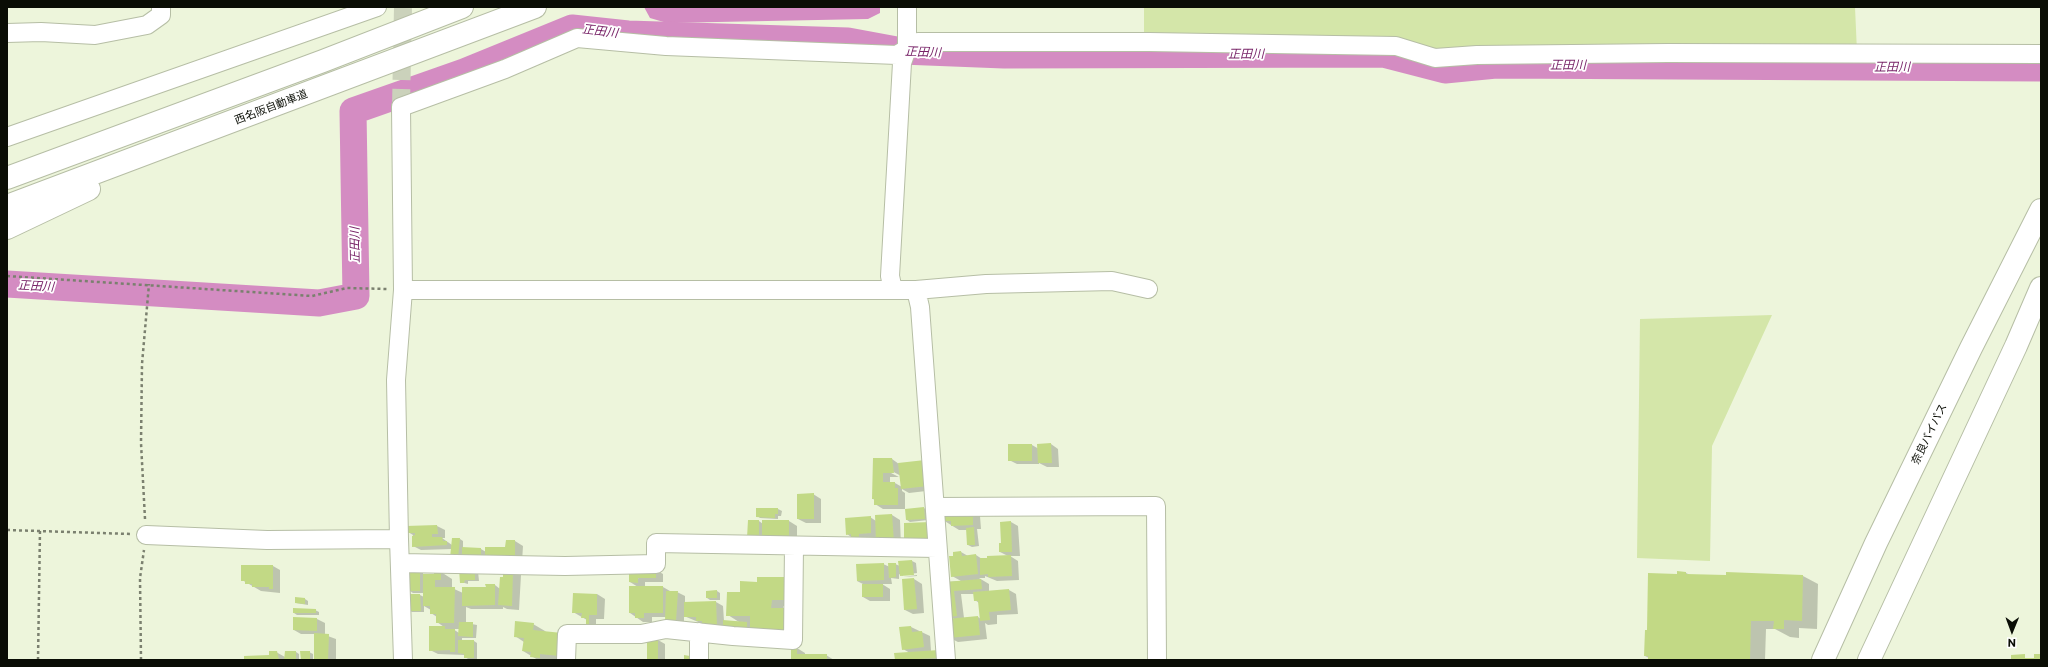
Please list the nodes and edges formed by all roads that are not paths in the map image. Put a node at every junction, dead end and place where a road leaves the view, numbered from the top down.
1 (161, 7) edge
2 (377, 7) edge
3 (462, 7) edge
4 (535, 7) edge
5 (907, 7) edge
6 (7, 33) edge
7 (907, 49) junction
8 (2041, 54) edge
9 (263, 110) junction
10 (7, 137) edge
11 (7, 178) edge
12 (7, 206) edge
13 (2041, 210) edge
14 (7, 228) edge
15 (2041, 288) edge
16 (1148, 289) dead end
17 (403, 290) junction
18 (893, 290) junction
19 (916, 290) junction
20 (935, 507) junction
21 (146, 535) road end
22 (399, 539) junction
23 (794, 546) junction
24 (937, 548) junction
25 (401, 563) junction
26 (699, 632) junction
27 (404, 660) edge
28 (566, 660) edge
29 (699, 660) edge
30 (946, 660) edge
31 (1157, 660) edge
32 (1823, 660) edge
33 (1869, 660) edge

1 - 6 street
2 - 10 street
3 - 11 highway
4 - 9 highway, 西名阪自動車道
5 - 7 street
7 - 8 street
7 - 17 street
7 - 18 street
9 - 12 highway, 西名阪自動車道
9 - 14 highway
13 - 32 highway, 奈良バイパス
15 - 33 highway
16 - 19 street
17 - 18 street
17 - 22 street
18 - 19 street
19 - 20 street
20 - 24 street
20 - 31 street
21 - 22 street
22 - 25 street
23 - 24 street
23 - 25 street
23 - 26 street
24 - 30 street
25 - 27 street
26 - 28 street
26 - 29 street

